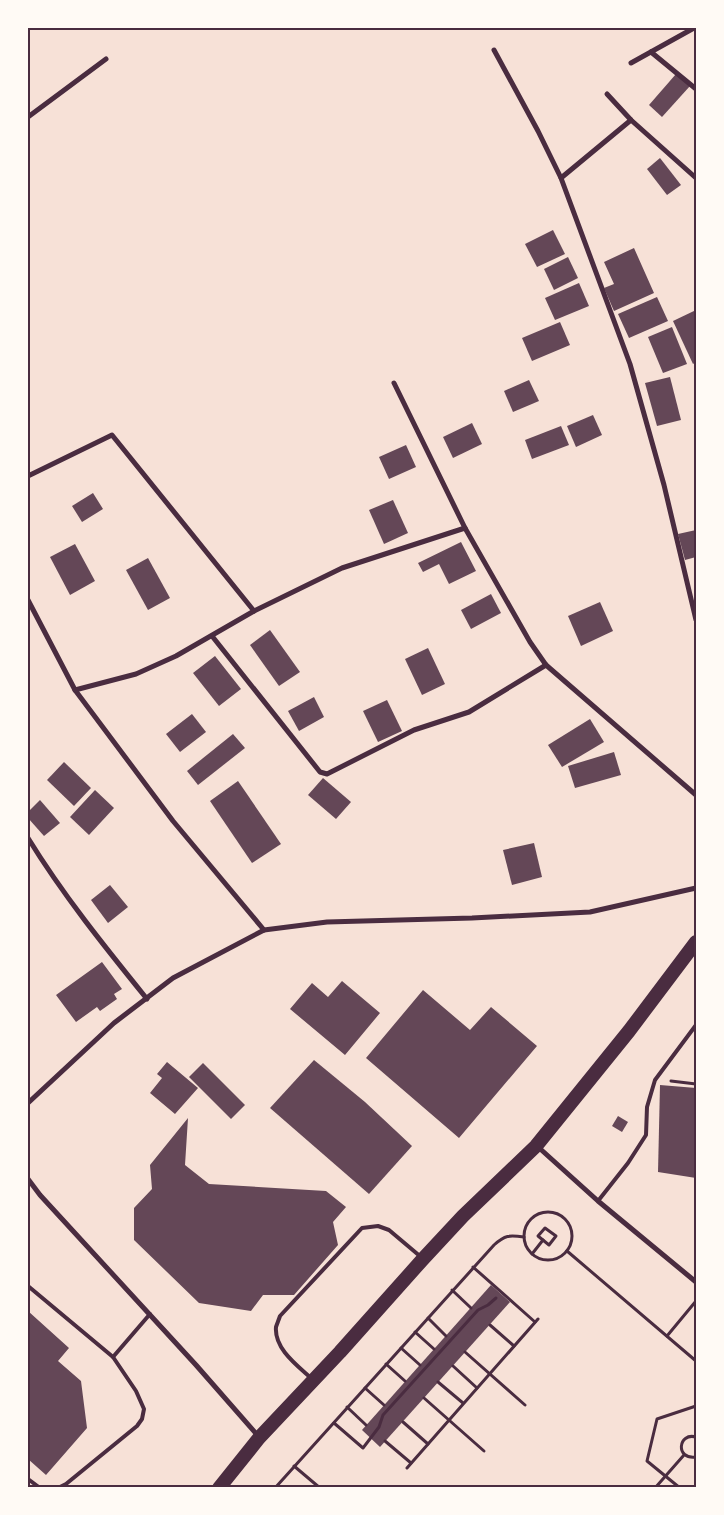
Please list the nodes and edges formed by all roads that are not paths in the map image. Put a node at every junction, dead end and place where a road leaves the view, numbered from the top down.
1 (694, 28) edge
2 (494, 50) dead end
3 (650, 52) junction
4 (106, 59) dead end
5 (631, 63) dead end
6 (696, 89) edge
7 (607, 94) dead end
8 (28, 117) edge
9 (631, 120) junction
10 (561, 178) junction
11 (696, 178) edge
12 (394, 384) dead end
13 (28, 476) edge
14 (465, 528) junction
15 (28, 600) edge
16 (254, 611) junction
17 (696, 620) edge
18 (212, 636) junction
19 (546, 665) junction
20 (75, 690) junction
21 (696, 795) edge
22 (28, 838) edge
23 (696, 888) edge
24 (264, 930) junction
25 (696, 942) edge
26 (147, 999) junction
27 (696, 1025) edge
28 (28, 1104) edge
29 (536, 1146) junction
30 (28, 1179) edge
31 (598, 1201) junction
32 (423, 1259) junction
33 (696, 1282) edge
34 (28, 1286) edge
35 (150, 1314) junction
36 (113, 1357) junction
37 (313, 1381) junction
38 (260, 1438) junction
39 (28, 1478) edge
40 (220, 1486) edge
41 (40, 1488) edge
42 (58, 1488) edge

1 - 3 street
2 - 10 street
3 - 5 street
3 - 6 street
4 - 8 street
7 - 9 street
9 - 10 street
9 - 11 street
10 - 17 street
12 - 14 street
13 - 16 street
14 - 16 street
14 - 19 street
15 - 20 street
16 - 18 street
18 - 19 street
18 - 20 street
19 - 21 street
20 - 24 street
22 - 26 street
23 - 24 street
24 - 26 street
25 - 29 highway
26 - 28 street
27 - 31 lane
29 - 31 street
29 - 32 highway
30 - 35 street
31 - 33 street
32 - 37 highway
32 - 37 lane
34 - 36 lane
35 - 36 lane
35 - 38 street
36 - 42 lane
37 - 38 highway
38 - 40 highway
39 - 41 lane

